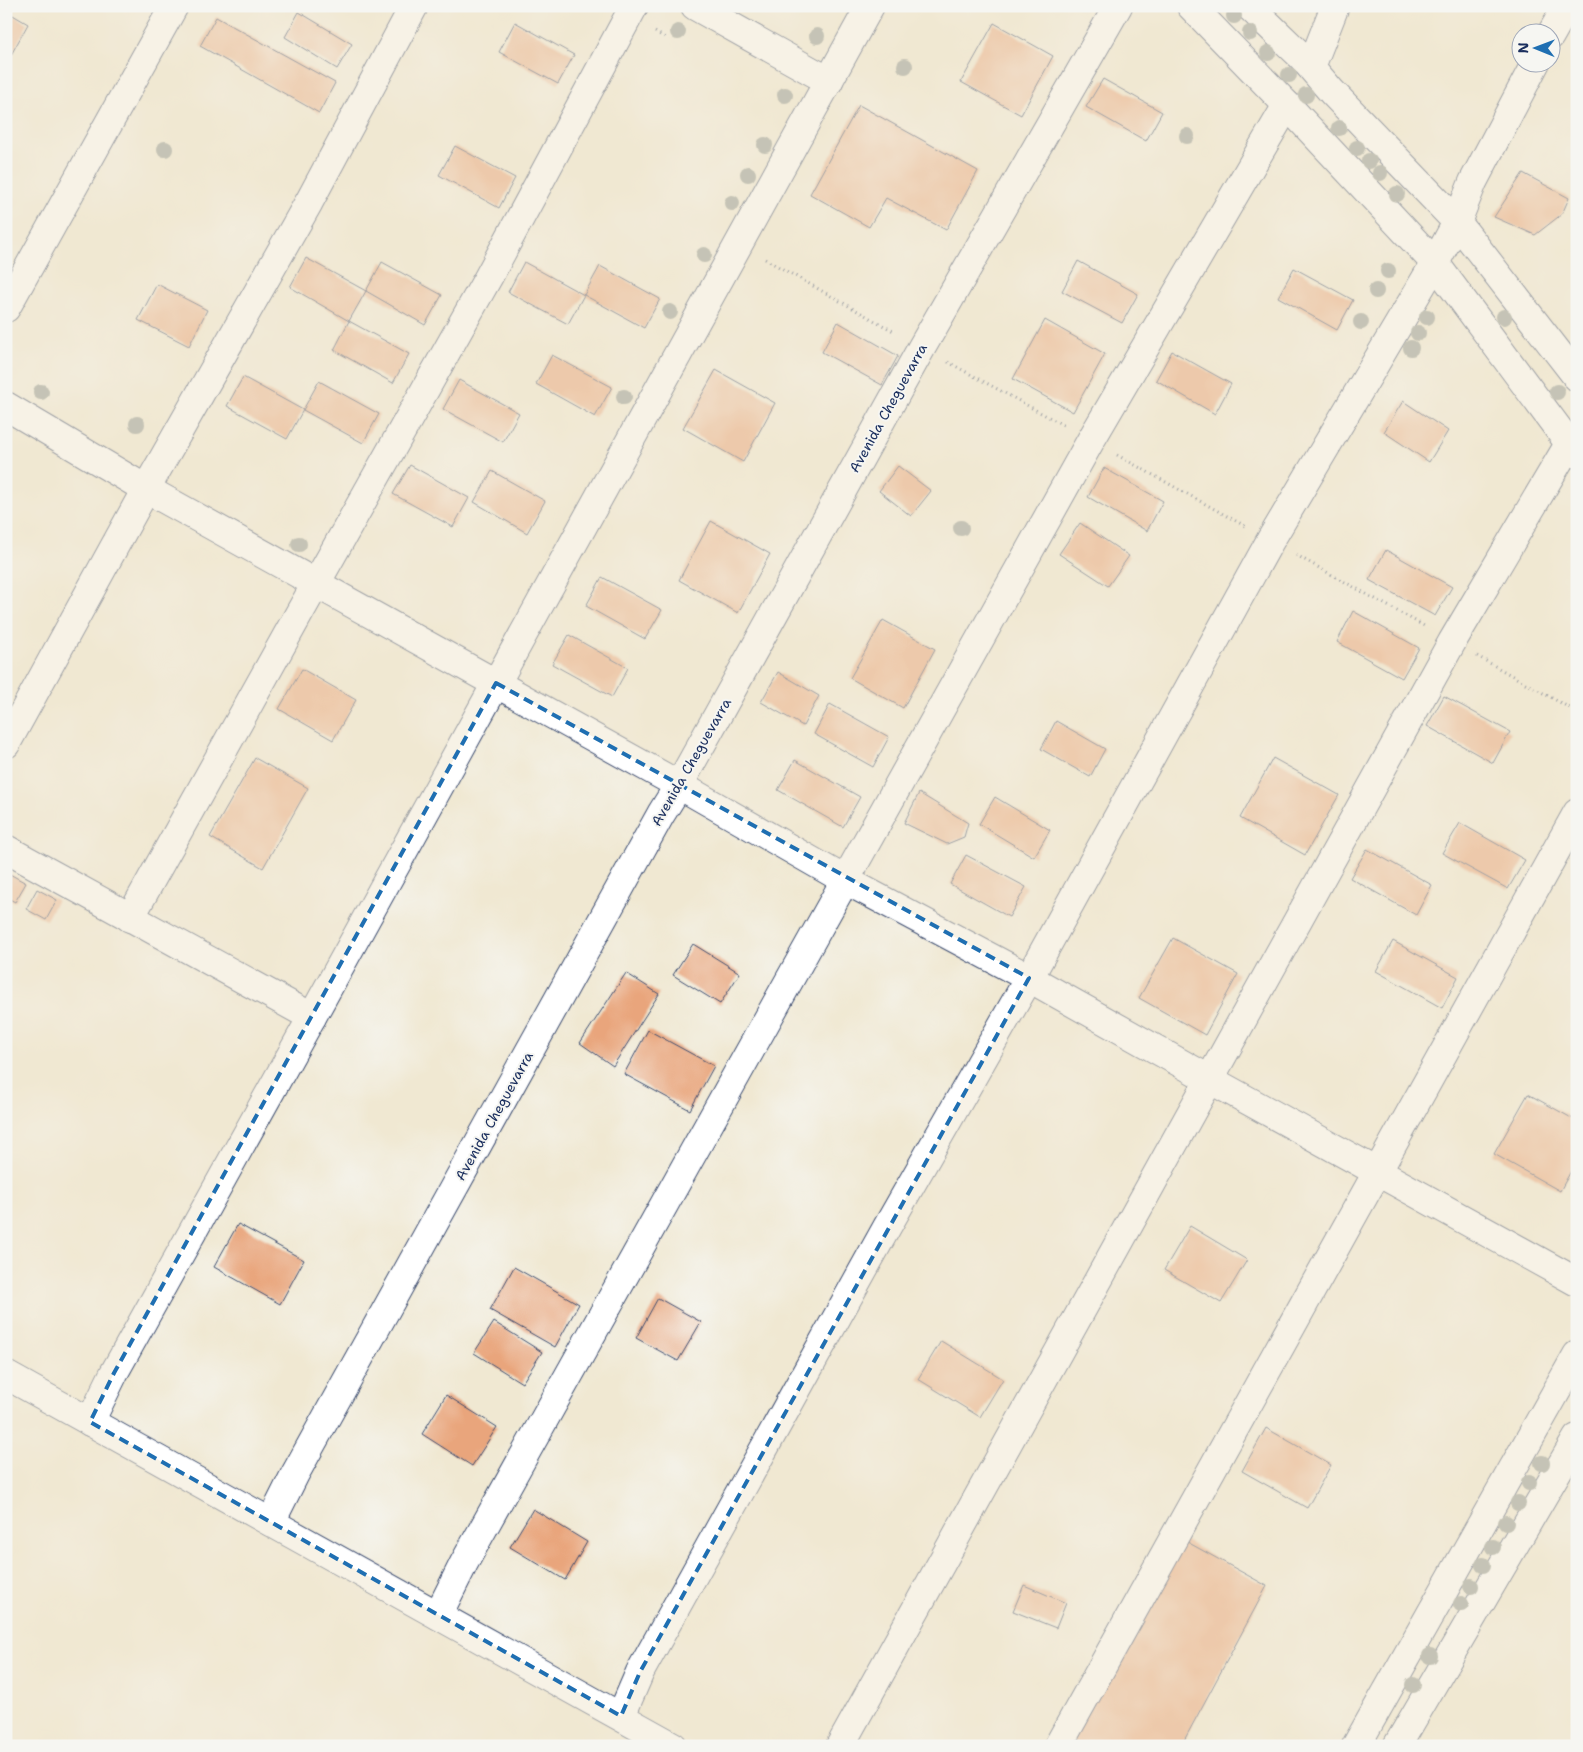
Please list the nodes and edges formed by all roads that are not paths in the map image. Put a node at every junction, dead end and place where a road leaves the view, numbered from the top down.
1 (174, 6) edge
2 (414, 6) edge
3 (634, 6) edge
4 (695, 6) edge
5 (870, 6) edge
6 (1118, 6) edge
7 (1191, 6) edge
8 (1249, 6) edge
9 (1335, 6) edge
10 (1567, 6) edge
11 (1558, 22) edge
12 (1311, 67) junction
13 (1531, 72) edge
14 (829, 81) junction
15 (1287, 105) junction
16 (1457, 222) junction
17 (1435, 263) junction
18 (6, 308) edge
19 (1577, 377) edge
20 (6, 406) edge
21 (1573, 449) edge
22 (146, 489) junction
23 (316, 584) junction
24 (496, 683) junction
25 (6, 744) edge
26 (679, 785) junction
27 (1577, 813) edge
28 (6, 849) edge
29 (845, 880) junction
30 (130, 918) junction
31 (1029, 978) junction
32 (312, 1017) junction
33 (1209, 1079) junction
34 (1377, 1171) junction
35 (1577, 1282) edge
36 (1577, 1355) edge
37 (6, 1376) edge
38 (90, 1422) junction
39 (1577, 1438) edge
40 (272, 1522) junction
41 (438, 1615) junction
42 (620, 1716) junction
43 (672, 1746) edge
44 (840, 1746) edge
45 (1058, 1746) edge
46 (1356, 1746) edge
47 (1397, 1746) edge

1 - 18 street
2 - 22 street
3 - 23 street
4 - 14 street
5 - 14 street
6 - 26 street, Avenida Cheguevarra
7 - 15 street
8 - 12 street
9 - 12 street
10 - 11 street
12 - 16 street
13 - 16 street
14 - 24 street
15 - 17 street
15 - 29 street
16 - 17 street
16 - 19 street
17 - 21 street
17 - 31 street
20 - 22 street
21 - 33 street
22 - 23 street
22 - 25 street
23 - 24 street
23 - 30 street
24 - 26 street
24 - 32 street
26 - 29 street
26 - 40 street, Avenida Cheguevarra
27 - 34 street
28 - 30 street
29 - 31 street
29 - 41 street
30 - 32 street
31 - 33 street
31 - 42 street
32 - 38 street
33 - 34 street
33 - 44 street
34 - 35 street
34 - 45 street
36 - 46 street
37 - 38 street
38 - 40 street
39 - 47 street
40 - 41 street
41 - 42 street
42 - 43 street

